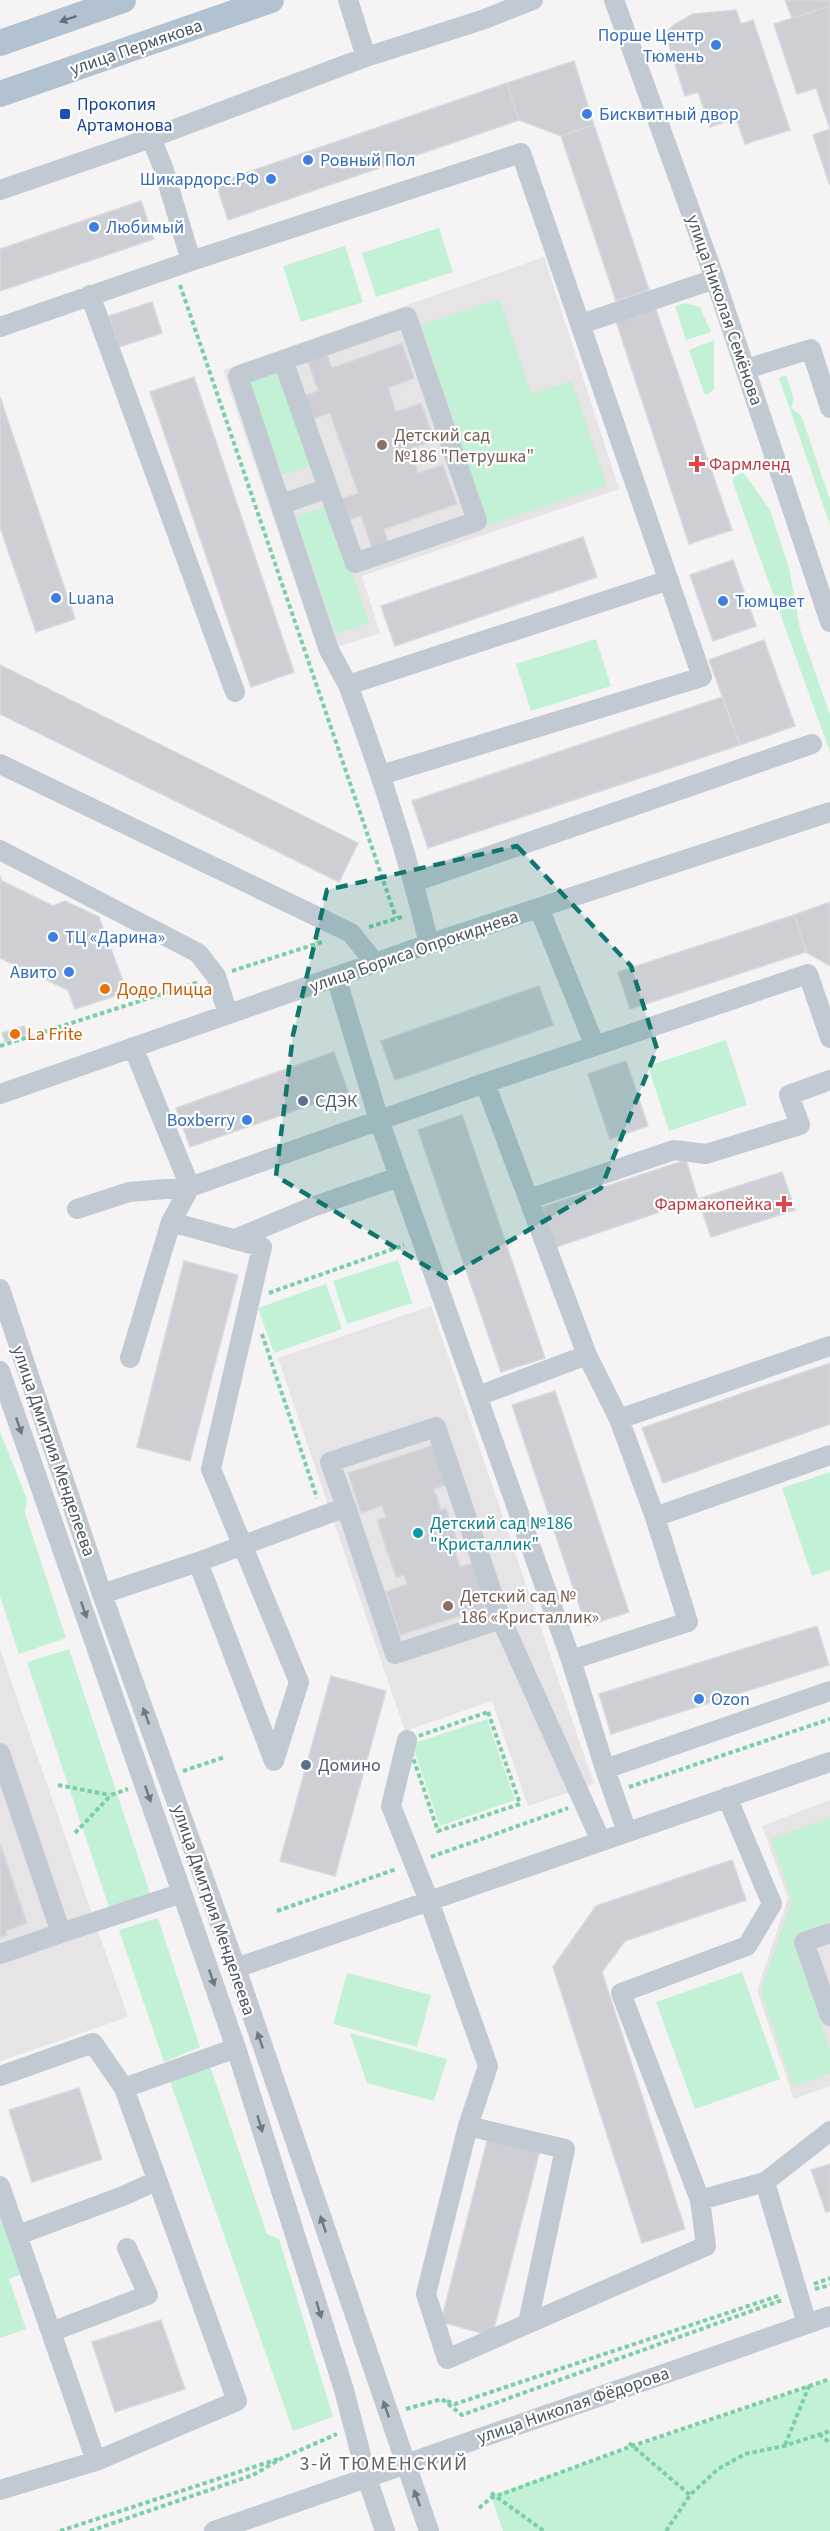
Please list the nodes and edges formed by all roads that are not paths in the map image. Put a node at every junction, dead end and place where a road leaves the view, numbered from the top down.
1 (123, 0) edge
2 (271, 0) edge
3 (348, 0) edge
4 (533, 0) edge
5 (619, 1) edge
6 (0, 43) edge
7 (366, 57) junction
8 (0, 94) edge
9 (151, 138) junction
10 (0, 190) edge
11 (183, 264) junction
12 (715, 279) junction
13 (90, 295) junction
14 (581, 324) junction
15 (0, 327) edge
16 (283, 360) junction
17 (746, 369) junction
18 (829, 400) edge
19 (328, 488) junction
20 (282, 504) junction
21 (669, 580) junction
22 (830, 622) edge
23 (348, 685) junction
24 (235, 692) dead end
25 (812, 744) dead end
26 (0, 764) edge
27 (381, 775) junction
28 (830, 812) edge
29 (0, 850) edge
30 (414, 882) junction
31 (538, 909) junction
32 (429, 944) junction
33 (375, 963) junction
34 (336, 977) junction
35 (228, 1014) junction
36 (830, 1038) edge
37 (595, 1046) junction
38 (133, 1047) junction
39 (830, 1080) edge
40 (485, 1083) junction
41 (0, 1094) edge
42 (379, 1120) junction
43 (399, 1177) junction
44 (190, 1187) junction
45 (529, 1199) junction
46 (77, 1209) dead end
47 (171, 1222) junction
48 (235, 1239) junction
49 (0, 1289) edge
50 (830, 1346) edge
51 (587, 1355) junction
52 (130, 1358) dead end
53 (0, 1371) edge
54 (478, 1396) junction
55 (619, 1419) junction
56 (830, 1455) edge
57 (346, 1507) junction
58 (655, 1517) junction
59 (243, 1544) junction
60 (198, 1562) junction
61 (102, 1594) junction
62 (501, 1619) junction
63 (571, 1660) junction
64 (830, 1691) edge
65 (407, 1740) road end
66 (0, 1753) edge
67 (830, 1762) edge
68 (605, 1769) junction
69 (727, 1797) junction
70 (627, 1832) junction
71 (601, 1841) junction
72 (182, 1893) junction
73 (429, 1901) junction
74 (61, 1933) junction
75 (830, 1933) edge
76 (0, 1954) edge
77 (236, 1968) junction
78 (830, 2016) edge
79 (236, 2048) junction
80 (0, 2076) edge
81 (124, 2088) junction
82 (468, 2126) junction
83 (830, 2131) edge
84 (156, 2181) junction
85 (765, 2182) junction
86 (0, 2186) edge
87 (700, 2200) junction
88 (18, 2235) junction
89 (127, 2248) dead end
90 (830, 2316) edge
91 (528, 2323) junction
92 (807, 2324) junction
93 (51, 2332) junction
94 (96, 2461) junction
95 (405, 2464) junction
96 (367, 2478) junction
97 (0, 2490) edge
98 (214, 2531) edge
99 (385, 2531) edge
100 (429, 2531) edge

1 -> 6 main road
2 - 8 main road, улица Пермякова
3 - 7 street
4 - 7 street
5 - 12 street, улица Николая Семёнова
7 - 9 street
9 - 10 street
9 - 11 street
11 - 13 street
11 - 14 street
12 - 14 street
12 - 17 street, улица Николая Семёнова
13 - 15 street
13 - 24 street
14 - 21 street
16 - 19 street
16 - 19 street
16 - 20 street
17 - 18 street
17 - 22 street, улица Николая Семёнова
19 - 20 street
20 - 23 street
21 - 23 street
21 - 27 street
23 - 27 street
25 - 30 street
26 - 33 street
27 - 30 street
28 - 31 street, улица Бориса Опрокиднева
29 - 35 street
30 - 32 street
31 - 32 street, улица Бориса Опрокиднева
31 - 37 street
32 - 33 street, улица Бориса Опрокиднева
33 - 34 street, улица Бориса Опрокиднева
34 - 35 street, улица Бориса Опрокиднева
34 - 42 street
35 - 38 street, улица Бориса Опрокиднева
36 - 37 street
37 - 40 street
38 - 41 street, улица Бориса Опрокиднева
38 - 44 street
39 - 45 street
40 - 42 street
40 - 45 street
42 - 43 street
42 - 44 street
43 - 48 street
43 - 54 street
44 - 46 street
44 - 47 street
45 - 51 street
47 - 48 street
47 - 52 street
48 - 59 street
49 - 61 street, улица Дмитрия Менделеева
50 - 55 street
51 - 54 street
51 - 55 street
53 -> 72 street, улица Дмитрия Менделеева
54 - 63 street
55 - 58 street
56 - 58 street
57 - 59 street
57 - 62 street
57 - 62 street
58 - 63 street
59 - 60 street
59 - 60 street
60 - 61 street
77 -> 61 street, улица Дмитрия Менделеева
62 - 71 street
63 - 68 street
64 - 68 street
65 - 73 street
66 - 74 street
67 - 69 street
68 - 70 street
69 - 70 street
69 - 87 street
70 - 71 street
71 - 73 street
72 - 74 street
72 -> 79 street, улица Дмитрия Менделеева
73 - 77 street
73 - 82 street
74 - 76 street
75 - 78 street
95 -> 77 street, улица Дмитрия Менделеева
79 - 81 street
79 -> 96 street, улица Дмитрия Менделеева
80 - 81 street
81 - 84 street
82 - 91 street
82 - 91 street
83 - 85 street
84 - 88 street
84 - 94 street
85 - 87 street
85 - 92 street
86 - 88 street
87 - 91 street
88 - 93 street
89 - 93 street
90 - 92 street, улица Николая Фёдорова
92 - 95 street, улица Николая Фёдорова
93 - 94 street
94 - 97 street
95 - 96 street, улица Николая Фёдорова
100 -> 95 street, улица Дмитрия Менделеева
96 - 98 street, улица Николая Фёдорова
96 - 99 street, улица Дмитрия Менделеева

